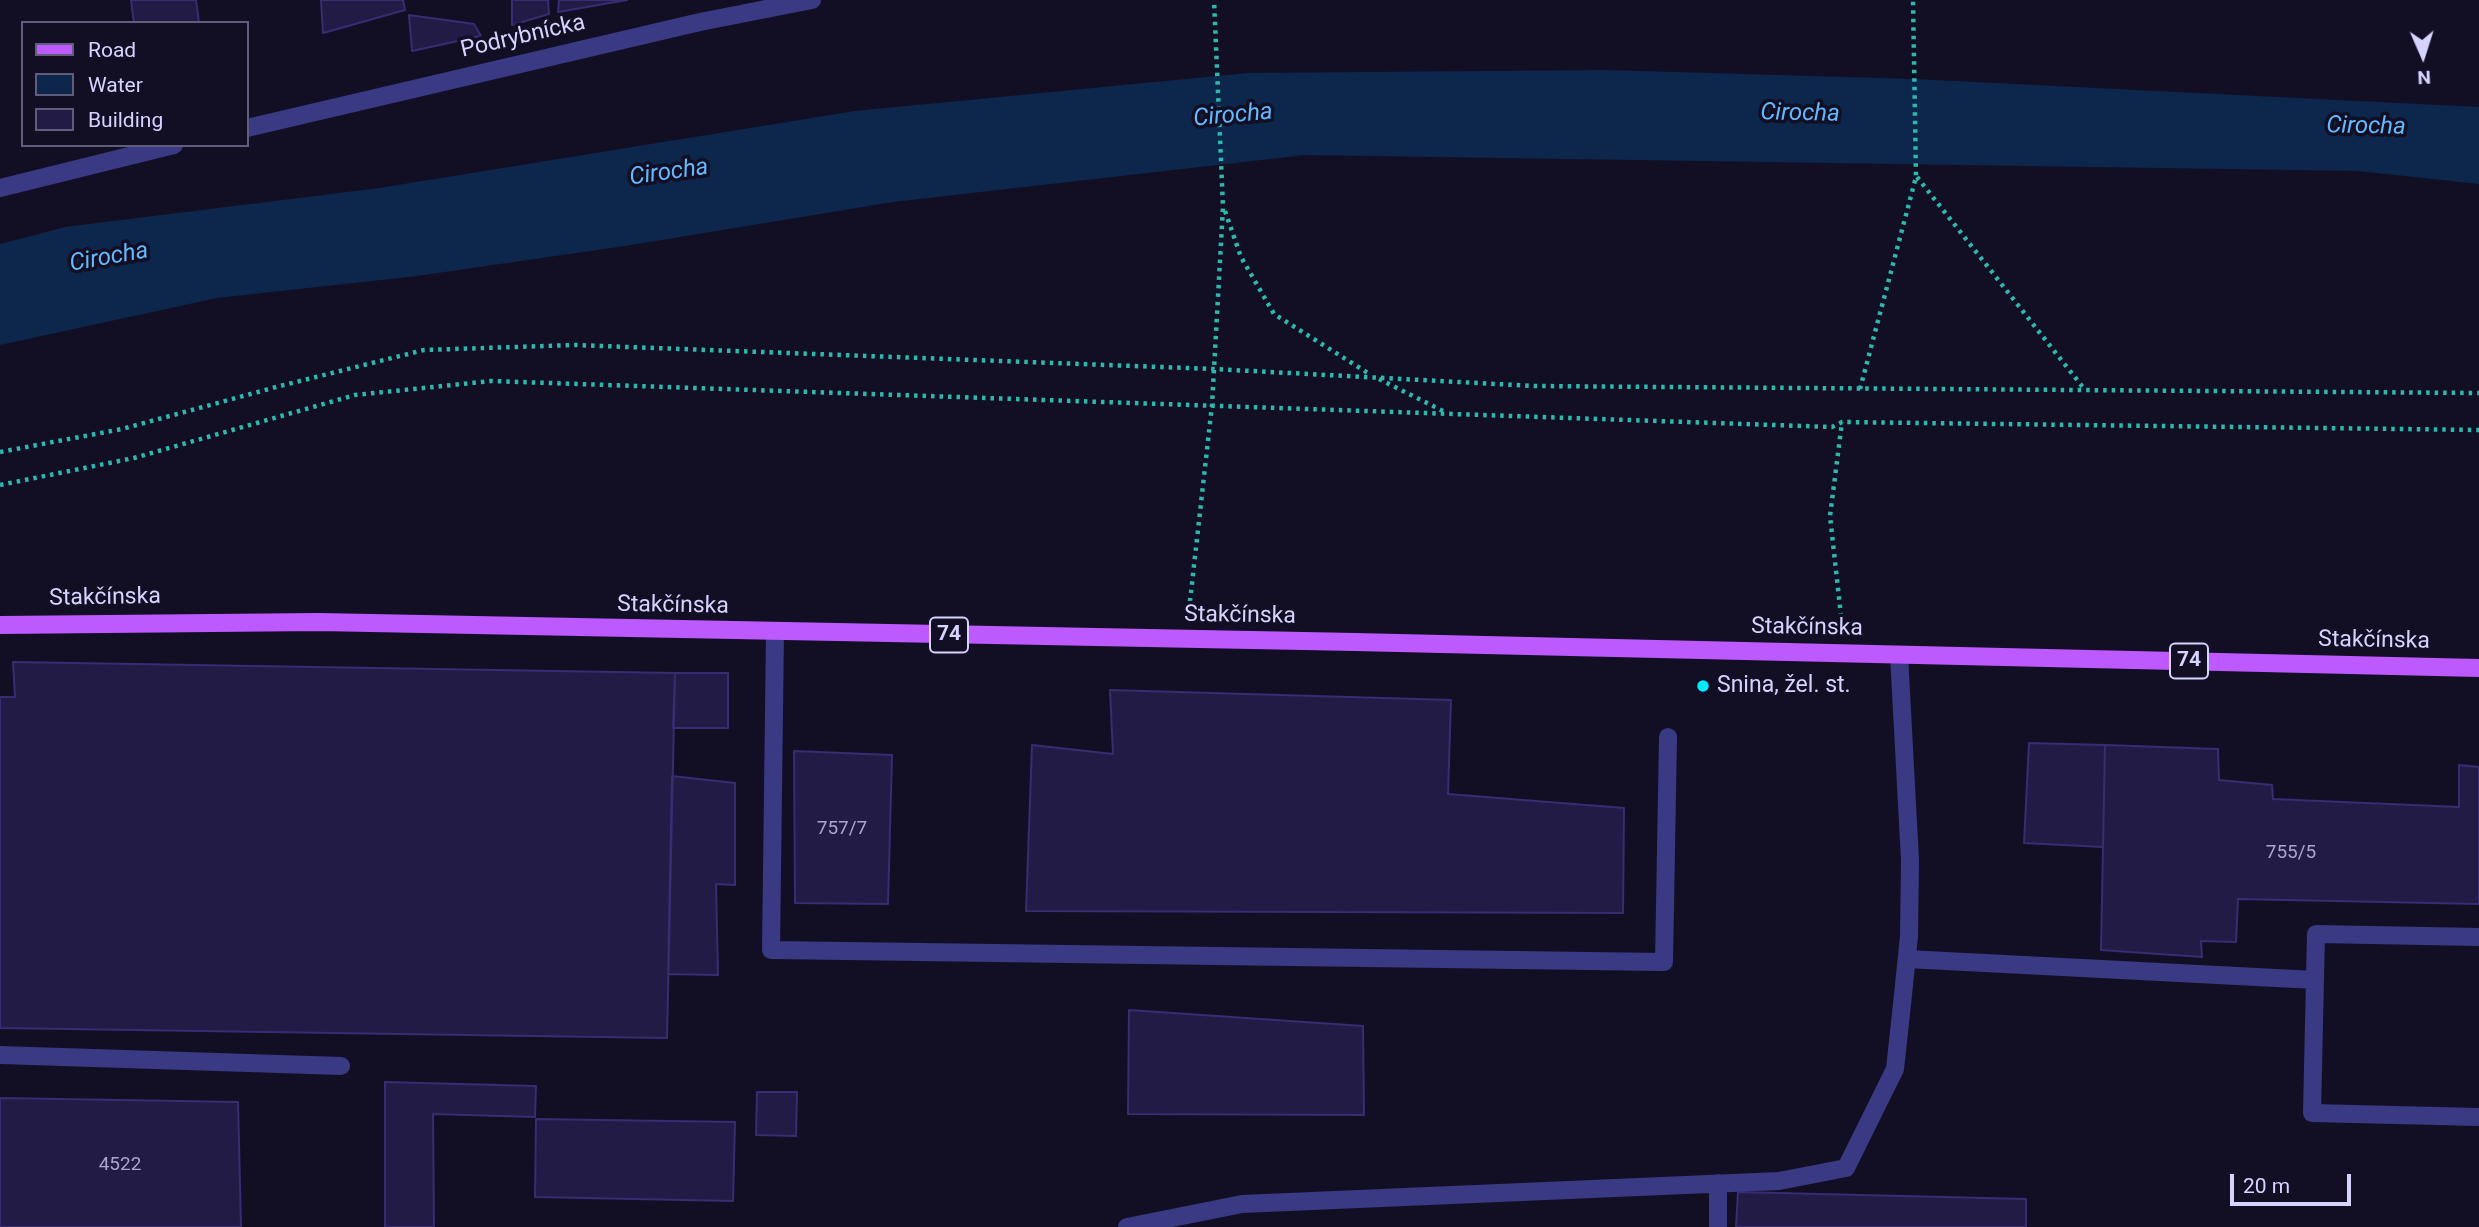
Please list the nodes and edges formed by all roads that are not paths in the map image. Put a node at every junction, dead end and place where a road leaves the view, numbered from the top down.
1 (812, 0) edge
2 (248, 128) edge
3 (166, 147) edge
4 (0, 188) edge
5 (0, 625) edge
6 (775, 632) junction
7 (1899, 655) junction
8 (2479, 667) edge
9 (1668, 737) dead end
10 (2479, 937) edge
11 (1907, 958) junction
12 (2315, 980) junction
13 (0, 1055) edge
14 (341, 1066) dead end
15 (2479, 1117) edge
16 (1718, 1184) junction
17 (1127, 1227) edge
18 (1718, 1227) edge

1 - 2 lane, Podrybnícka
3 - 4 lane
5 - 6 main road, Stakčínska / 74
6 - 7 main road, Stakčínska / 74
6 - 9 lane
7 - 8 main road, Stakčínska / 74
7 - 11 lane
10 - 12 lane
11 - 12 lane
11 - 16 lane
12 - 15 lane
13 - 14 lane
16 - 17 lane
16 - 18 lane

